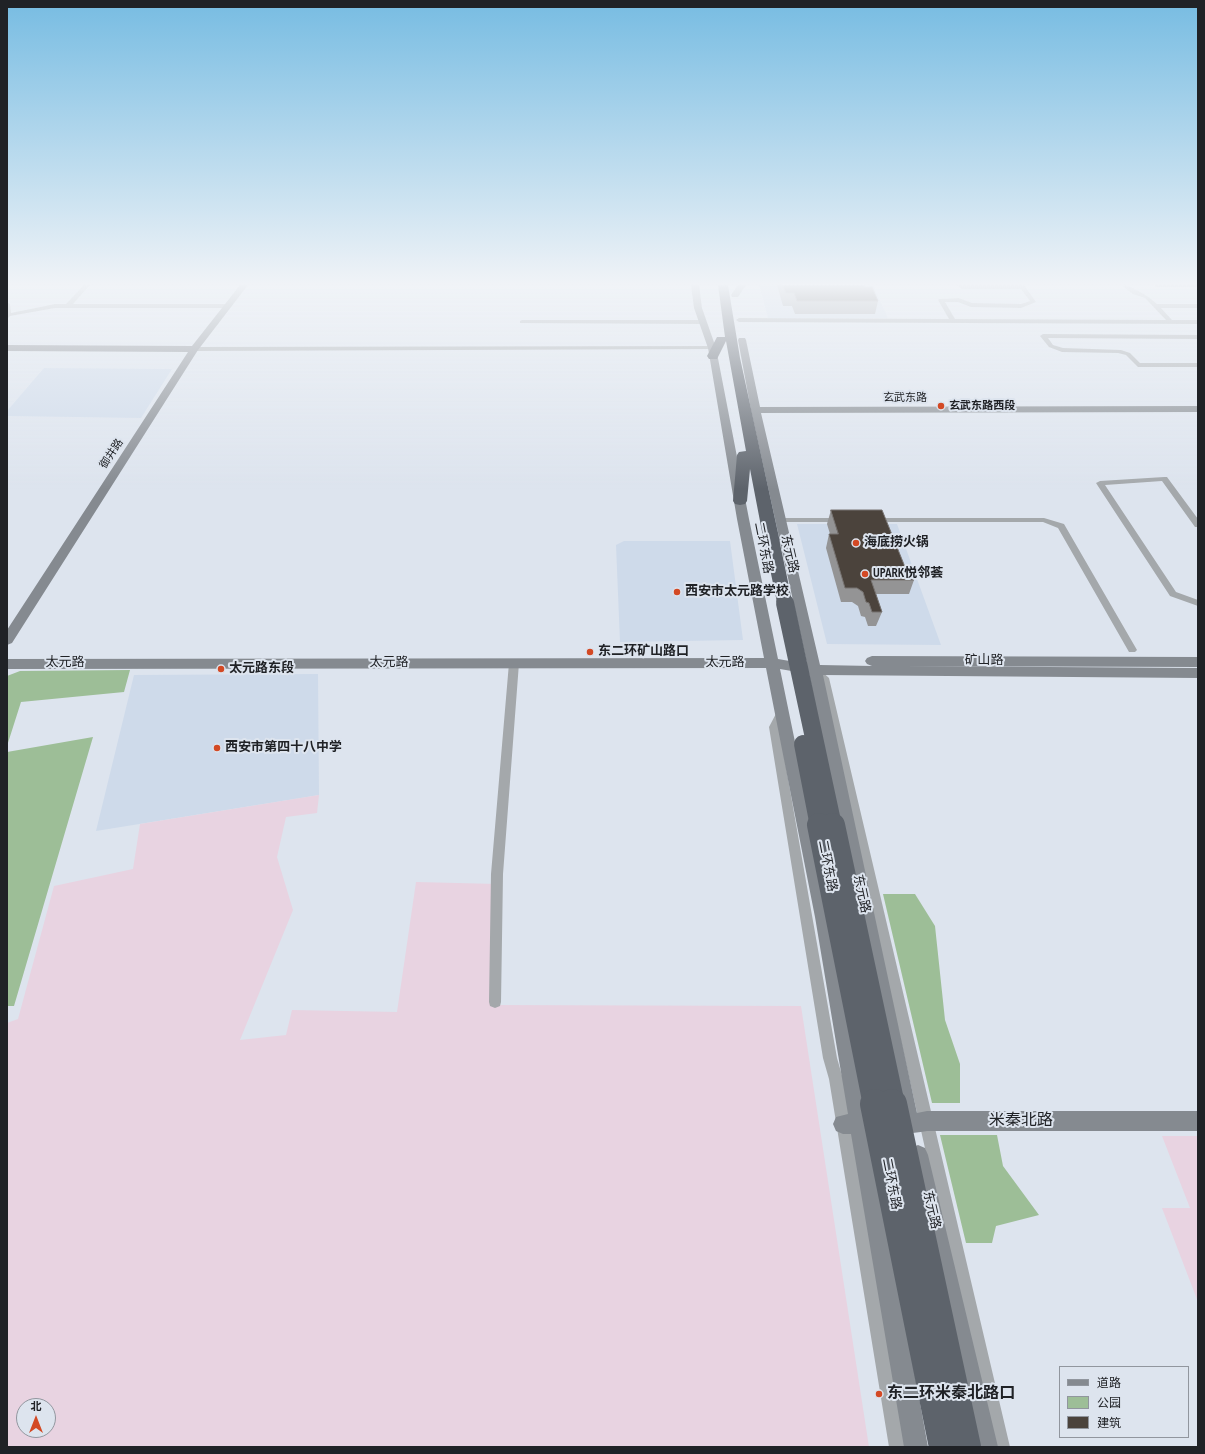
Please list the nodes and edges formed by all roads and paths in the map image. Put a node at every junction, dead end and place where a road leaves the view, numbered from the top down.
1 (191, 353) edge
2 (716, 353) edge
3 (716, 353) edge
4 (734, 353) edge
5 (736, 353) edge
6 (745, 353) edge
7 (1126, 353) edge
8 (734, 358) junction
9 (1198, 366) edge
10 (756, 410) junction
11 (1198, 410) edge
12 (744, 455) junction
13 (766, 457) junction
14 (740, 501) junction
15 (764, 503) junction
16 (781, 520) junction
17 (1198, 525) edge
18 (767, 541) junction
19 (1198, 603) edge
20 (7, 640) edge
21 (1132, 650) dead end
22 (7, 656) edge
23 (771, 658) junction
24 (1198, 662) edge
25 (514, 663) junction
26 (7, 664) edge
27 (814, 665) junction
28 (1198, 673) edge
29 (495, 1002) dead end
30 (1198, 1121) edge
31 (918, 1123) junction
32 (851, 1124) junction
33 (898, 1447) edge
34 (916, 1447) edge
35 (944, 1447) edge
36 (966, 1447) edge
37 (986, 1447) edge
38 (1001, 1447) edge

1 - 20 main road, 御井路
2 - 12 highway, 二环东路
3 - 14 main road
4 - 8 highway
5 - 8 highway
6 - 10 main road, 东元路
7 - 9 street
8 - 15 highway
10 - 11 main road, 玄武东路
10 - 13 main road, 东元路
12 - 14 highway
12 - 18 highway, 二环东路
13 - 15 highway
13 - 16 main road, 东元路
14 - 23 main road
15 - 18 highway
16 - 21 street
16 - 27 main road, 东元路
17 - 19 street
18 - 35 highway, 二环东路, bridge
18 - 36 highway, 二环东路, bridge
22 - 23 main road, 太元路
23 - 25 main road, 太元路
23 - 27 main road, 矿山路
23 - 32 main road
24 - 27 main road, 矿山路
25 - 26 main road, 太元路
25 - 29 street
27 - 28 main road, 矿山路
27 - 31 main road, 东元路
30 - 31 main road, 米秦北路
31 - 32 main road, 米秦北路
31 - 37 main road, 东元路
31 - 38 street
32 - 33 street
32 - 34 main road

